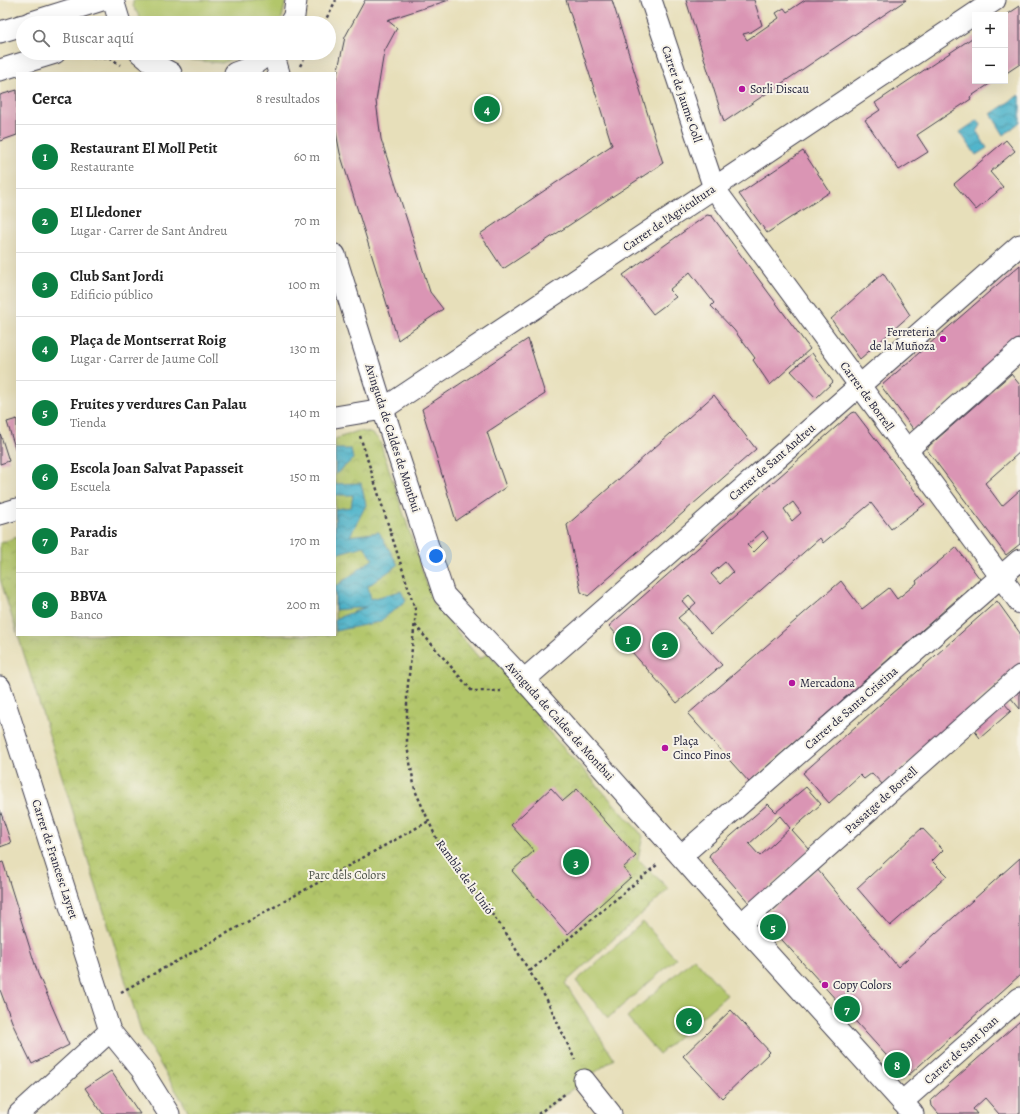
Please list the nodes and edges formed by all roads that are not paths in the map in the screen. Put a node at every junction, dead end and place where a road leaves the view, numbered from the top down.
1 (102, 0) edge
2 (113, 0) edge
3 (296, 0) edge
4 (651, 0) edge
5 (995, 0) edge
6 (51, 16) edge
7 (118, 16) edge
8 (294, 16) edge
9 (16, 27) edge
10 (0, 32) edge
11 (32, 60) edge
12 (148, 60) edge
13 (261, 60) edge
14 (274, 60) edge
15 (0, 70) edge
16 (169, 72) edge
17 (239, 72) edge
18 (279, 72) edge
19 (714, 188) junction
20 (1020, 245) edge
21 (336, 258) edge
22 (1020, 350) edge
23 (860, 385) junction
24 (383, 409) junction
25 (336, 417) edge
26 (907, 450) junction
27 (16, 509) edge
28 (0, 514) edge
29 (1020, 560) edge
30 (1000, 576) junction
31 (1020, 603) edge
32 (1020, 676) edge
33 (524, 680) junction
34 (0, 687) edge
35 (681, 856) junction
36 (741, 924) junction
37 (1020, 998) edge
38 (110, 1031) junction
39 (584, 1080) road end
40 (908, 1108) edge
41 (19, 1114) edge
42 (168, 1114) edge
43 (611, 1114) edge

1 - 6 street
2 - 7 street
3 - 8 street
4 - 19 street, Carrer de Jaume Coll
5 - 19 street, Carrer de l'Agricultura
9 - 10 street
11 - 15 street
12 - 16 street
13 - 17 street
14 - 18 street
19 - 23 street, Carrer de Borrell
19 - 24 street, Carrer de l'Agricultura
20 - 23 street, Carrer de Sant Andreu
21 - 24 street, Avinguda de Caldes de Montbui
22 - 26 street
23 - 26 street, Carrer de Borrell
23 - 33 street, Carrer de Sant Andreu
24 - 25 street, Carrer de l'Agricultura
24 - 33 street, Avinguda de Caldes de Montbui
26 - 30 street, Carrer de Borrell
27 - 28 street
29 - 30 street, Carrer de Santa Cristina
30 - 31 street, Carrer de Borrell
30 - 35 street, Carrer de Santa Cristina
32 - 36 street, Passatge de Borrell
33 - 35 street, Avinguda de Caldes de Montbui
34 - 38 street, Carrer de Francesc Layret
35 - 36 street, Avinguda de Caldes de Montbui
36 - 40 street, Avinguda de Caldes de Montbui
37 - 40 street, Carrer de Sant Joan
38 - 41 street
38 - 42 street
39 - 43 street

